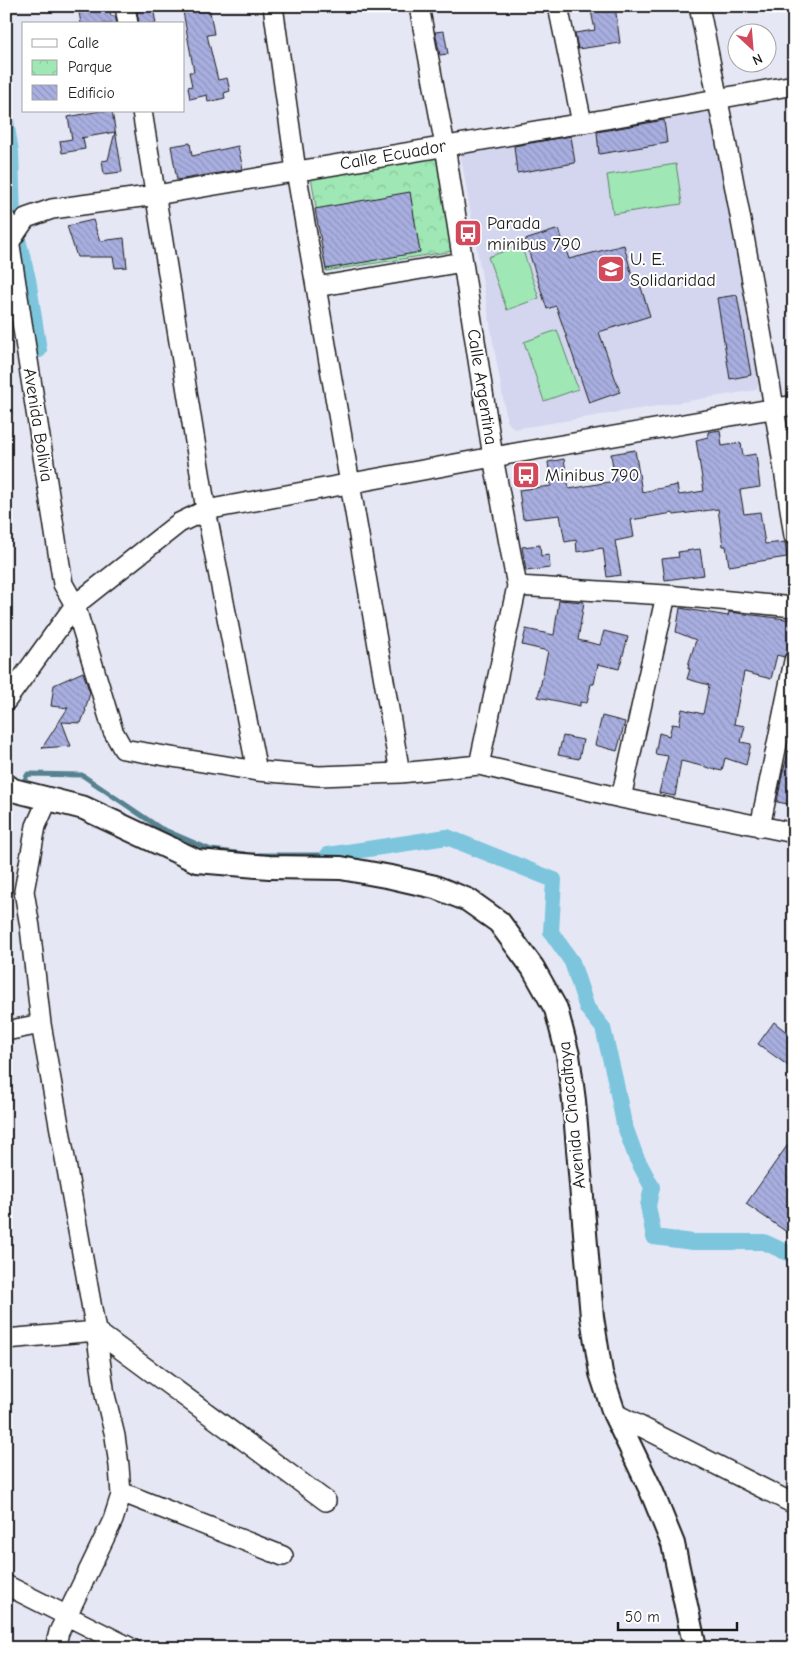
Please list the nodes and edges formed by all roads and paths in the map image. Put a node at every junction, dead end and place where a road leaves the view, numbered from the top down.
1 (125, 6) edge
2 (273, 6) edge
3 (419, 6) edge
4 (558, 6) edge
5 (699, 6) edge
6 (128, 22) edge
7 (794, 85) edge
8 (718, 100) junction
9 (142, 112) edge
10 (582, 123) junction
11 (445, 146) junction
12 (296, 171) junction
13 (156, 194) junction
14 (6, 220) edge
15 (8, 244) edge
16 (463, 262) junction
17 (316, 287) junction
18 (794, 404) edge
19 (775, 408) junction
20 (493, 457) junction
21 (350, 483) junction
22 (206, 510) junction
23 (794, 536) edge
24 (517, 586) junction
25 (666, 595) junction
26 (75, 605) junction
27 (794, 607) edge
28 (794, 661) edge
29 (6, 701) edge
30 (479, 765) junction
31 (257, 771) junction
32 (400, 773) junction
33 (6, 785) edge
34 (621, 798) junction
35 (48, 799) junction
36 (760, 827) junction
37 (794, 833) edge
38 (15, 889) edge
39 (41, 1024) junction
40 (6, 1031) edge
41 (96, 1331) junction
42 (6, 1339) edge
43 (614, 1413) junction
44 (120, 1492) junction
45 (326, 1501) dead end
46 (794, 1504) edge
47 (283, 1556) dead end
48 (6, 1584) edge
49 (68, 1615) junction
50 (56, 1648) edge
51 (132, 1648) edge
52 (695, 1648) edge

1 - 6 street
2 - 12 street
3 - 11 street, Calle Argentina
4 - 10 street
5 - 8 street
7 - 8 street, Calle Ecuador
8 - 10 street, Calle Ecuador
8 - 19 street
9 - 13 street
10 - 11 street, Calle Ecuador
11 - 12 street, Calle Ecuador
11 - 16 street, Calle Argentina
12 - 13 street, Calle Ecuador
12 - 17 street
13 - 15 street, Calle Ecuador
13 - 22 street
14 - 15 street, Avenida Bolivia
15 - 26 street, Avenida Bolivia
16 - 17 street
16 - 20 street, Calle Argentina
17 - 21 street
18 - 19 street
19 - 20 street
19 - 23 street
20 - 21 street
20 - 24 street, Calle Argentina
21 - 22 street
21 - 32 street
22 - 26 street
22 - 31 street
24 - 25 street
24 - 30 street, Calle Argentina
25 - 27 street
25 - 34 street
26 - 29 street
26 - 31 street, Avenida Bolivia
28 - 36 street
30 - 32 street, Avenida Bolivia
30 - 34 street, Avenida Bolivia
31 - 32 street, Avenida Bolivia
33 - 35 street, Avenida Chacaltaya
34 - 36 street, Avenida Bolivia
35 - 38 street
35 - 43 street, Avenida Chacaltaya
36 - 37 street, Avenida Bolivia
38 - 39 street
39 - 40 street
39 - 41 street
41 - 42 street
41 - 44 street
41 - 45 street
43 - 46 street
43 - 52 street, Avenida Chacaltaya
44 - 47 street
44 - 49 street
48 - 49 street
49 - 50 street
49 - 51 street

